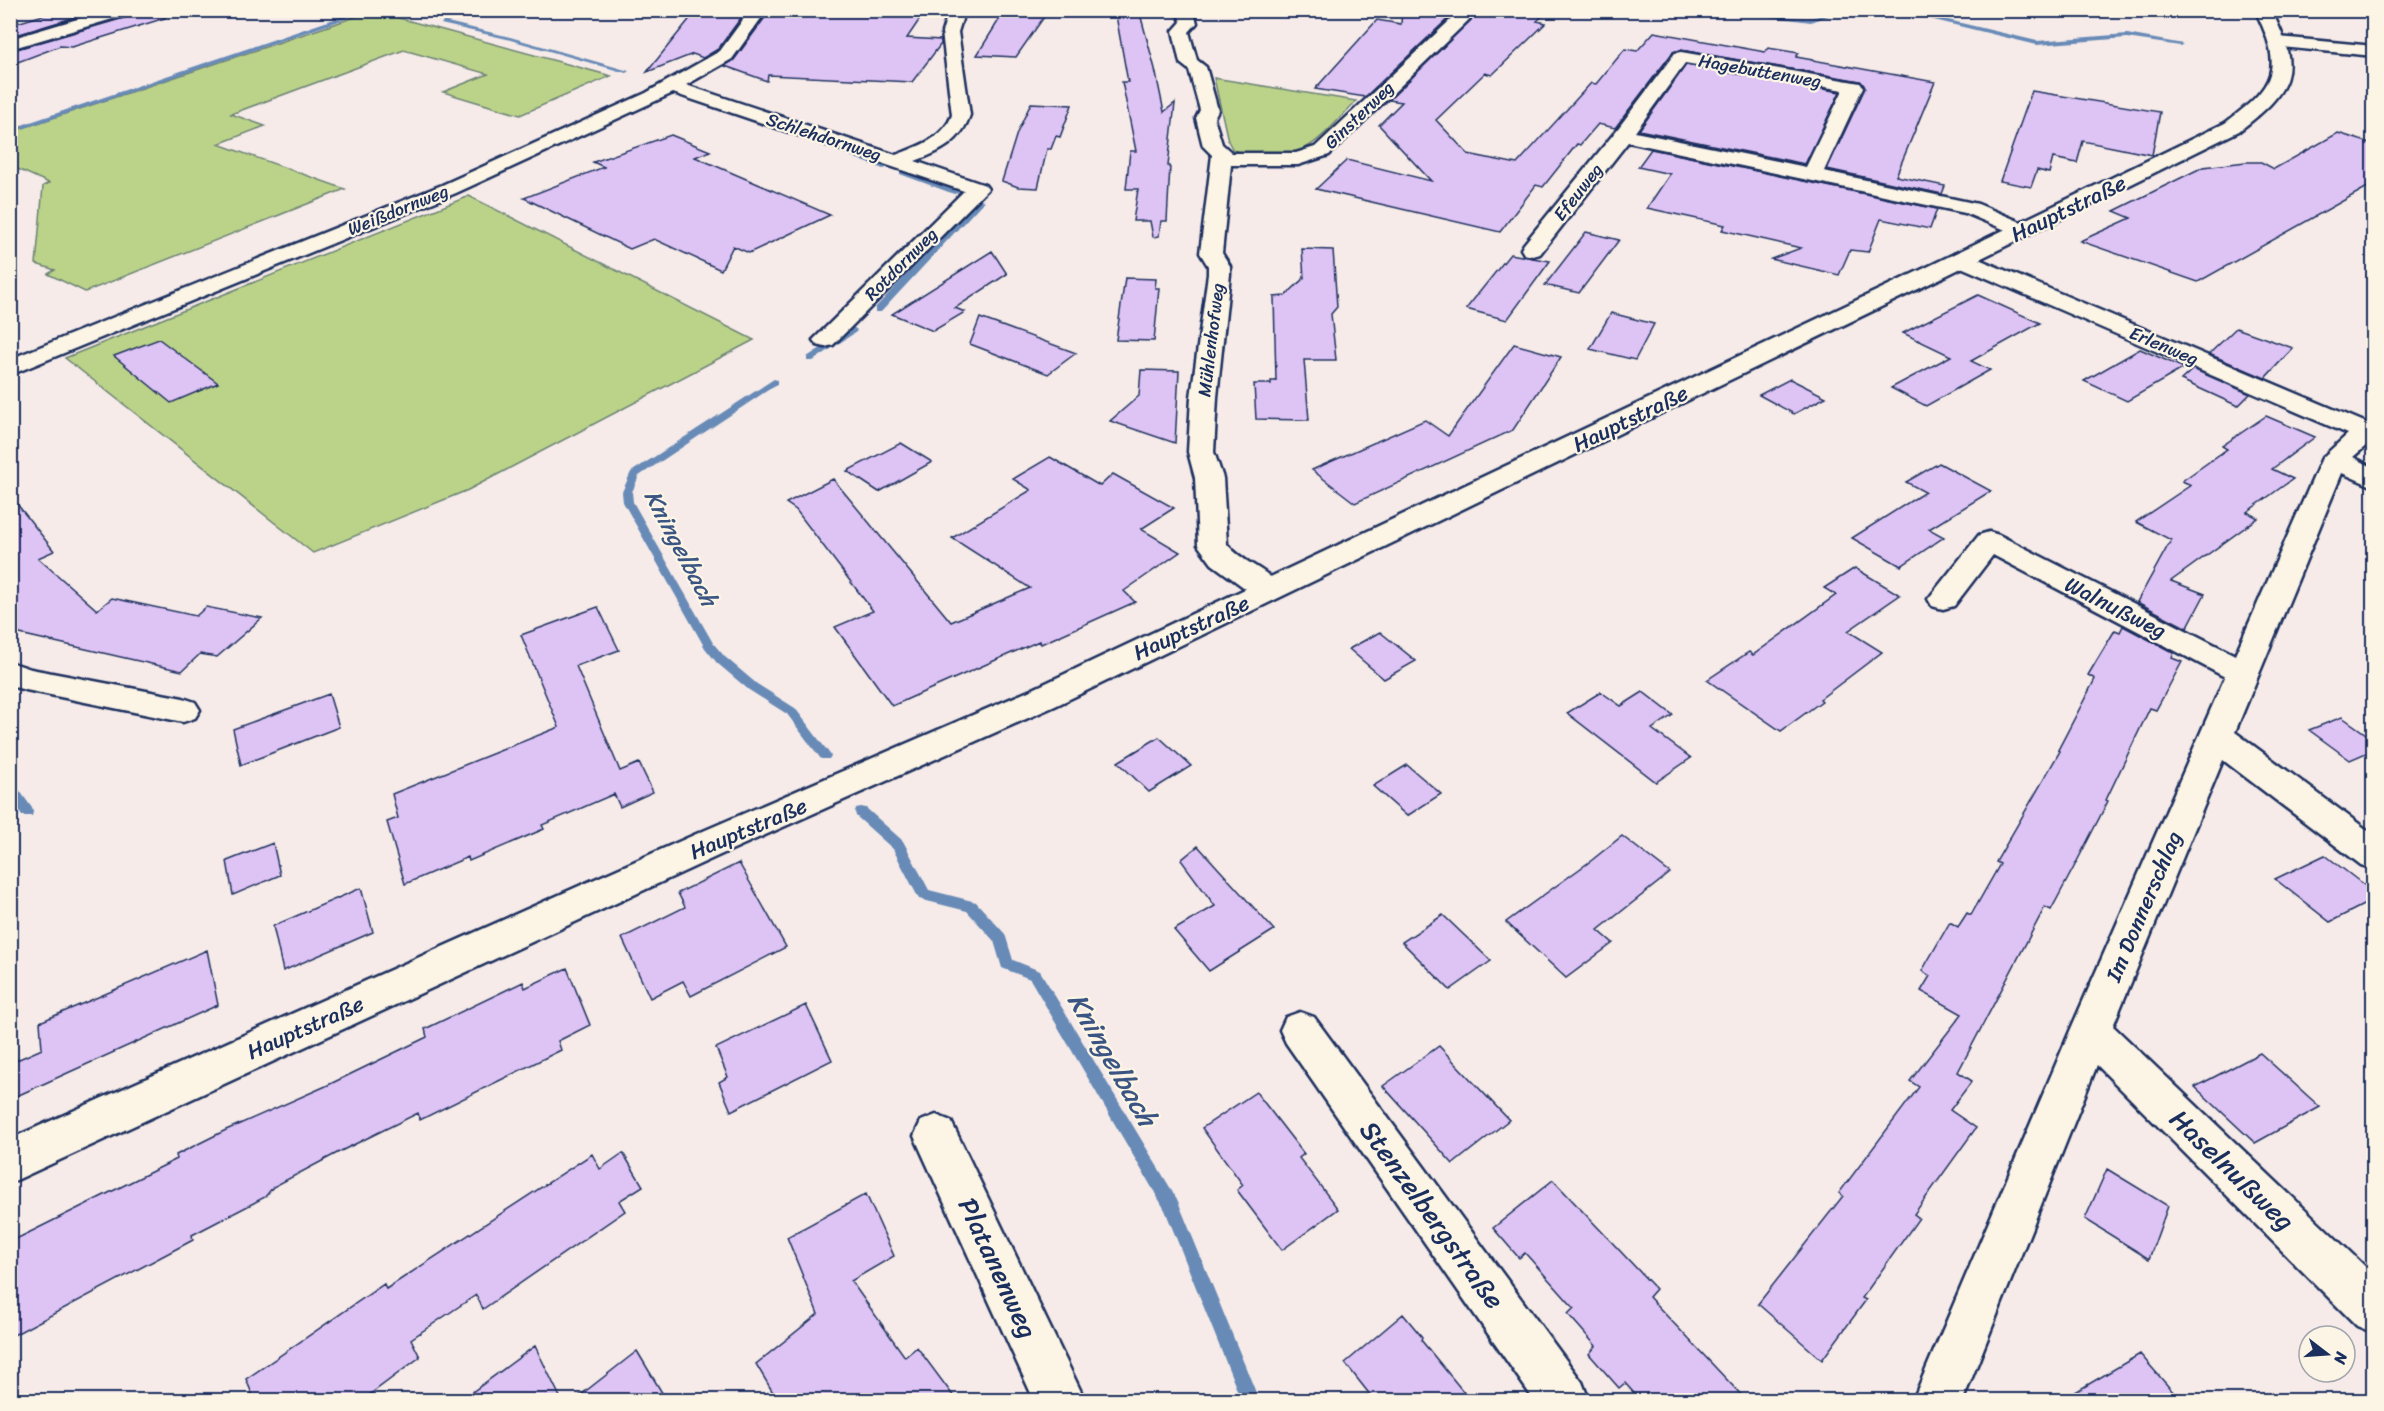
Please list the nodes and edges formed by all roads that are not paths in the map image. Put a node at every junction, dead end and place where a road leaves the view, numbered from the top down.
1 (127, 10) edge
2 (759, 10) edge
3 (957, 10) edge
4 (1185, 10) edge
5 (1471, 10) edge
6 (2263, 10) edge
7 (2278, 42) junction
8 (10, 44) edge
9 (2373, 51) edge
10 (671, 86) junction
11 (1623, 135) junction
12 (1222, 159) junction
13 (899, 161) junction
14 (1813, 174) junction
15 (978, 189) joint
16 (2020, 230) junction
17 (1532, 249) dead end
18 (1962, 259) junction
19 (825, 340) dead end
20 (10, 368) edge
21 (2370, 432) edge
22 (2335, 458) junction
23 (2373, 479) edge
24 (1268, 590) junction
25 (1943, 599) dead end
26 (10, 673) edge
27 (2243, 673) junction
28 (183, 710) dead end
29 (2216, 736) junction
30 (2373, 855) edge
31 (1300, 1030) dead end
32 (2090, 1031) junction
33 (936, 1136) dead end
34 (10, 1162) edge
35 (2373, 1309) edge
36 (1060, 1401) edge
37 (1564, 1401) edge
38 (1938, 1401) edge

1 - 8 street
2 - 10 street, Weißdornweg
3 - 13 street
4 - 12 street
5 - 12 street, Ginsterweg
6 - 7 street, Hauptstraße
7 - 9 street
7 - 16 street, Hauptstraße
10 - 13 street, Schlehdornweg
10 - 20 street, Weißdornweg
11 - 14 street
11 - 14 street, Hagebuttenweg
11 - 17 street, Efeuweg
12 - 24 street, Mühlenhofweg
13 - 15 street, Schlehdornweg
14 - 16 street
15 - 19 street, Rotdornweg
16 - 18 street, Hauptstraße
18 - 21 street, Erlenweg
18 - 24 street, Hauptstraße
21 - 22 street, Im Donnerschlag
22 - 23 street
22 - 27 street, Im Donnerschlag
24 - 34 street, Hauptstraße
25 - 27 street, Walnußweg
26 - 28 street
27 - 29 street, Im Donnerschlag
29 - 30 street
29 - 32 street, Im Donnerschlag
31 - 37 street, Stenzelbergstraße
32 - 35 street, Haselnußweg
32 - 38 street, Im Donnerschlag
33 - 36 street, Platanenweg

